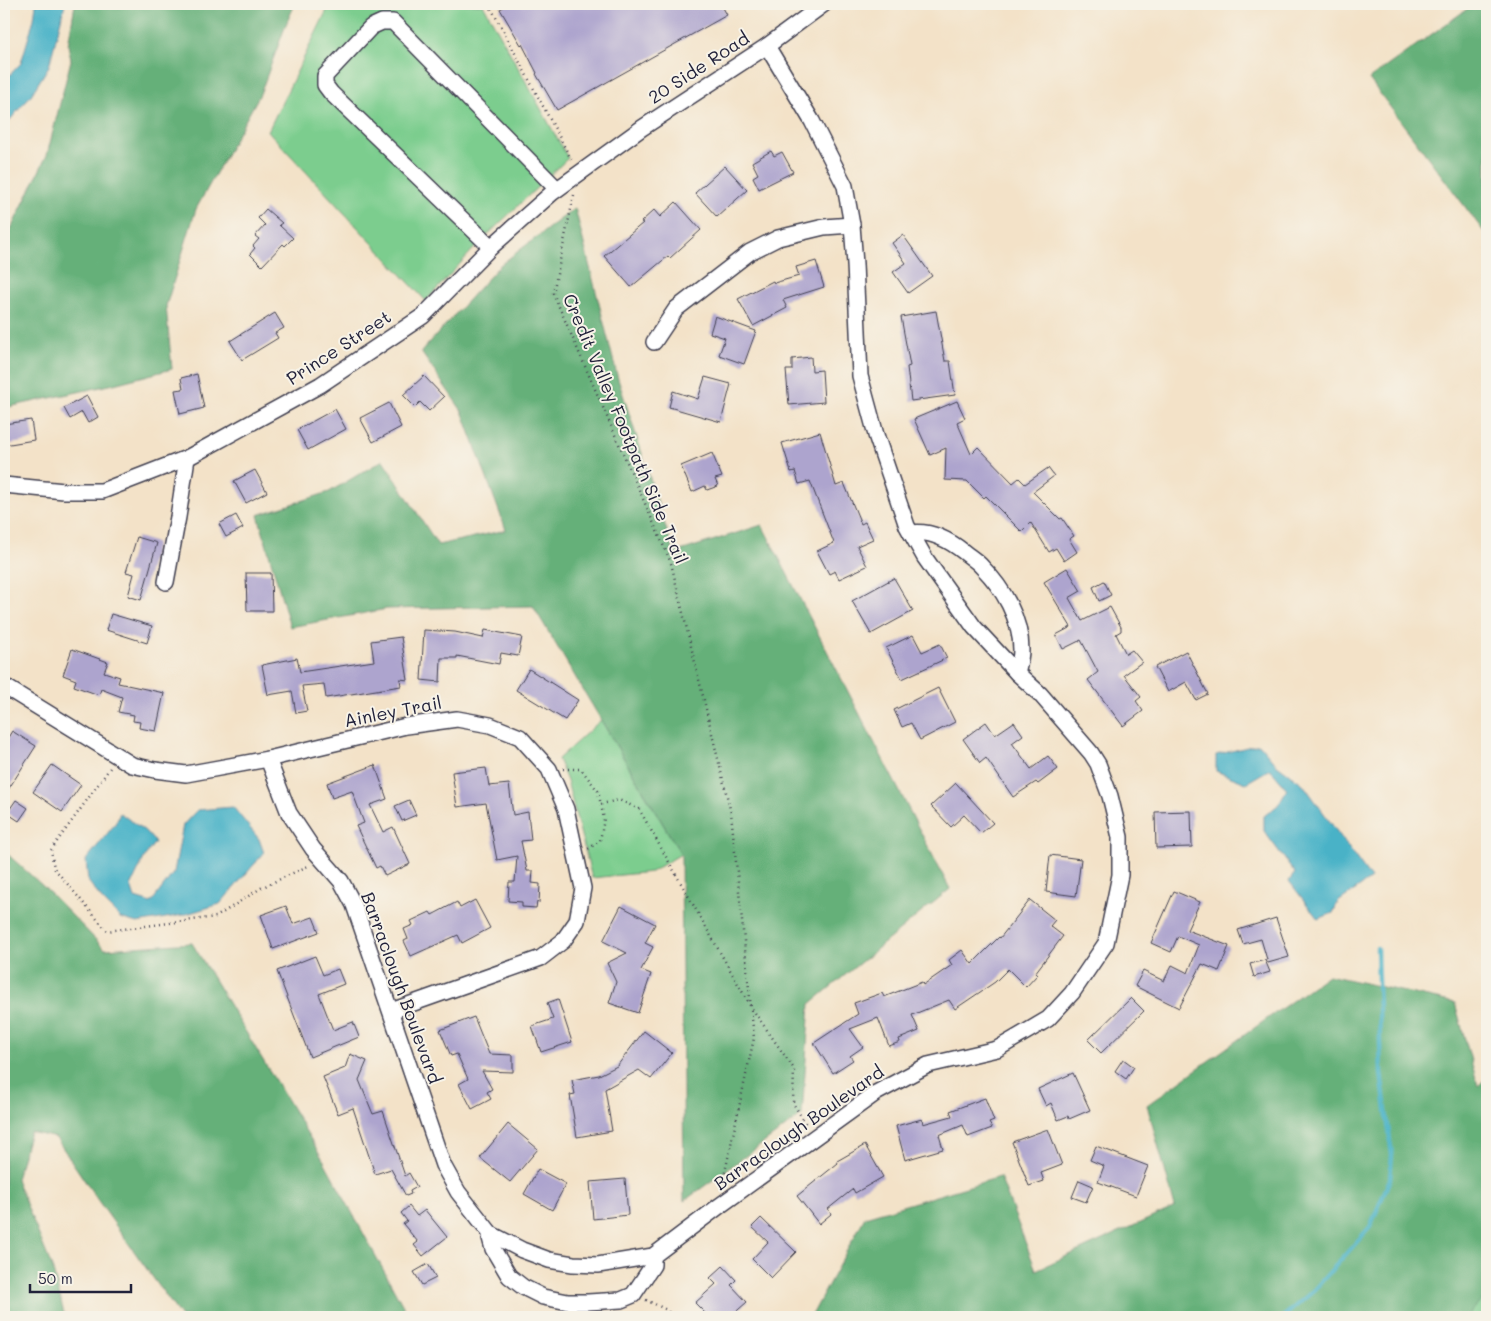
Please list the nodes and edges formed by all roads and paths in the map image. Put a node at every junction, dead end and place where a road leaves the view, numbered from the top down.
1 (489, 4) edge
2 (824, 4) edge
3 (767, 46) junction
4 (642, 128) joint
5 (578, 174) junction
6 (557, 189) junction
7 (852, 225) junction
8 (491, 246) junction
9 (654, 342) dead end
10 (187, 458) junction
11 (4, 485) edge
12 (911, 533) junction
13 (166, 582) dead end
14 (1017, 673) junction
15 (4, 686) edge
16 (118, 756) junction
17 (268, 759) junction
18 (550, 771) junction
19 (601, 804) junction
20 (576, 857) junction
21 (322, 859) junction
22 (751, 1007) junction
23 (391, 1011) junction
24 (814, 1138) junction
25 (718, 1207) junction
26 (491, 1234) junction
27 (653, 1256) junction
28 (633, 1295) junction
29 (672, 1317) edge

1 - 5 path
2 - 3 street, 20 Side Road
3 - 4 street, 20 Side Road
3 - 7 street, Barraclough Boulevard
4 - 5 street, Prince Street
5 - 6 street, Prince Street
5 - 22 path, Credit Valley Footpath Side Trail
6 - 8 street, Prince Street
6 - 8 street
7 - 9 street
7 - 12 street, Barraclough Boulevard
8 - 10 street, Prince Street
10 - 11 street, Prince Street
10 - 13 street
12 - 14 street, Barraclough Boulevard
12 - 14 street
14 - 24 street, Barraclough Boulevard
15 - 16 street, Ainley Trail
16 - 17 street, Ainley Trail
16 - 21 path
17 - 18 street, Ainley Trail
17 - 21 street, Barraclough Boulevard
18 - 19 path
18 - 20 street, Ainley Trail
19 - 20 path
19 - 22 path
20 - 23 street, Ainley Trail
21 - 23 street, Barraclough Boulevard
22 - 24 path
22 - 25 path, Credit Valley Footpath Side Trail
23 - 26 street, Barraclough Boulevard
24 - 25 street, Barraclough Boulevard
25 - 27 street, Barraclough Boulevard
26 - 27 street, Barraclough Boulevard
26 - 28 street, Barraclough Boulevard
27 - 28 street
28 - 29 path

